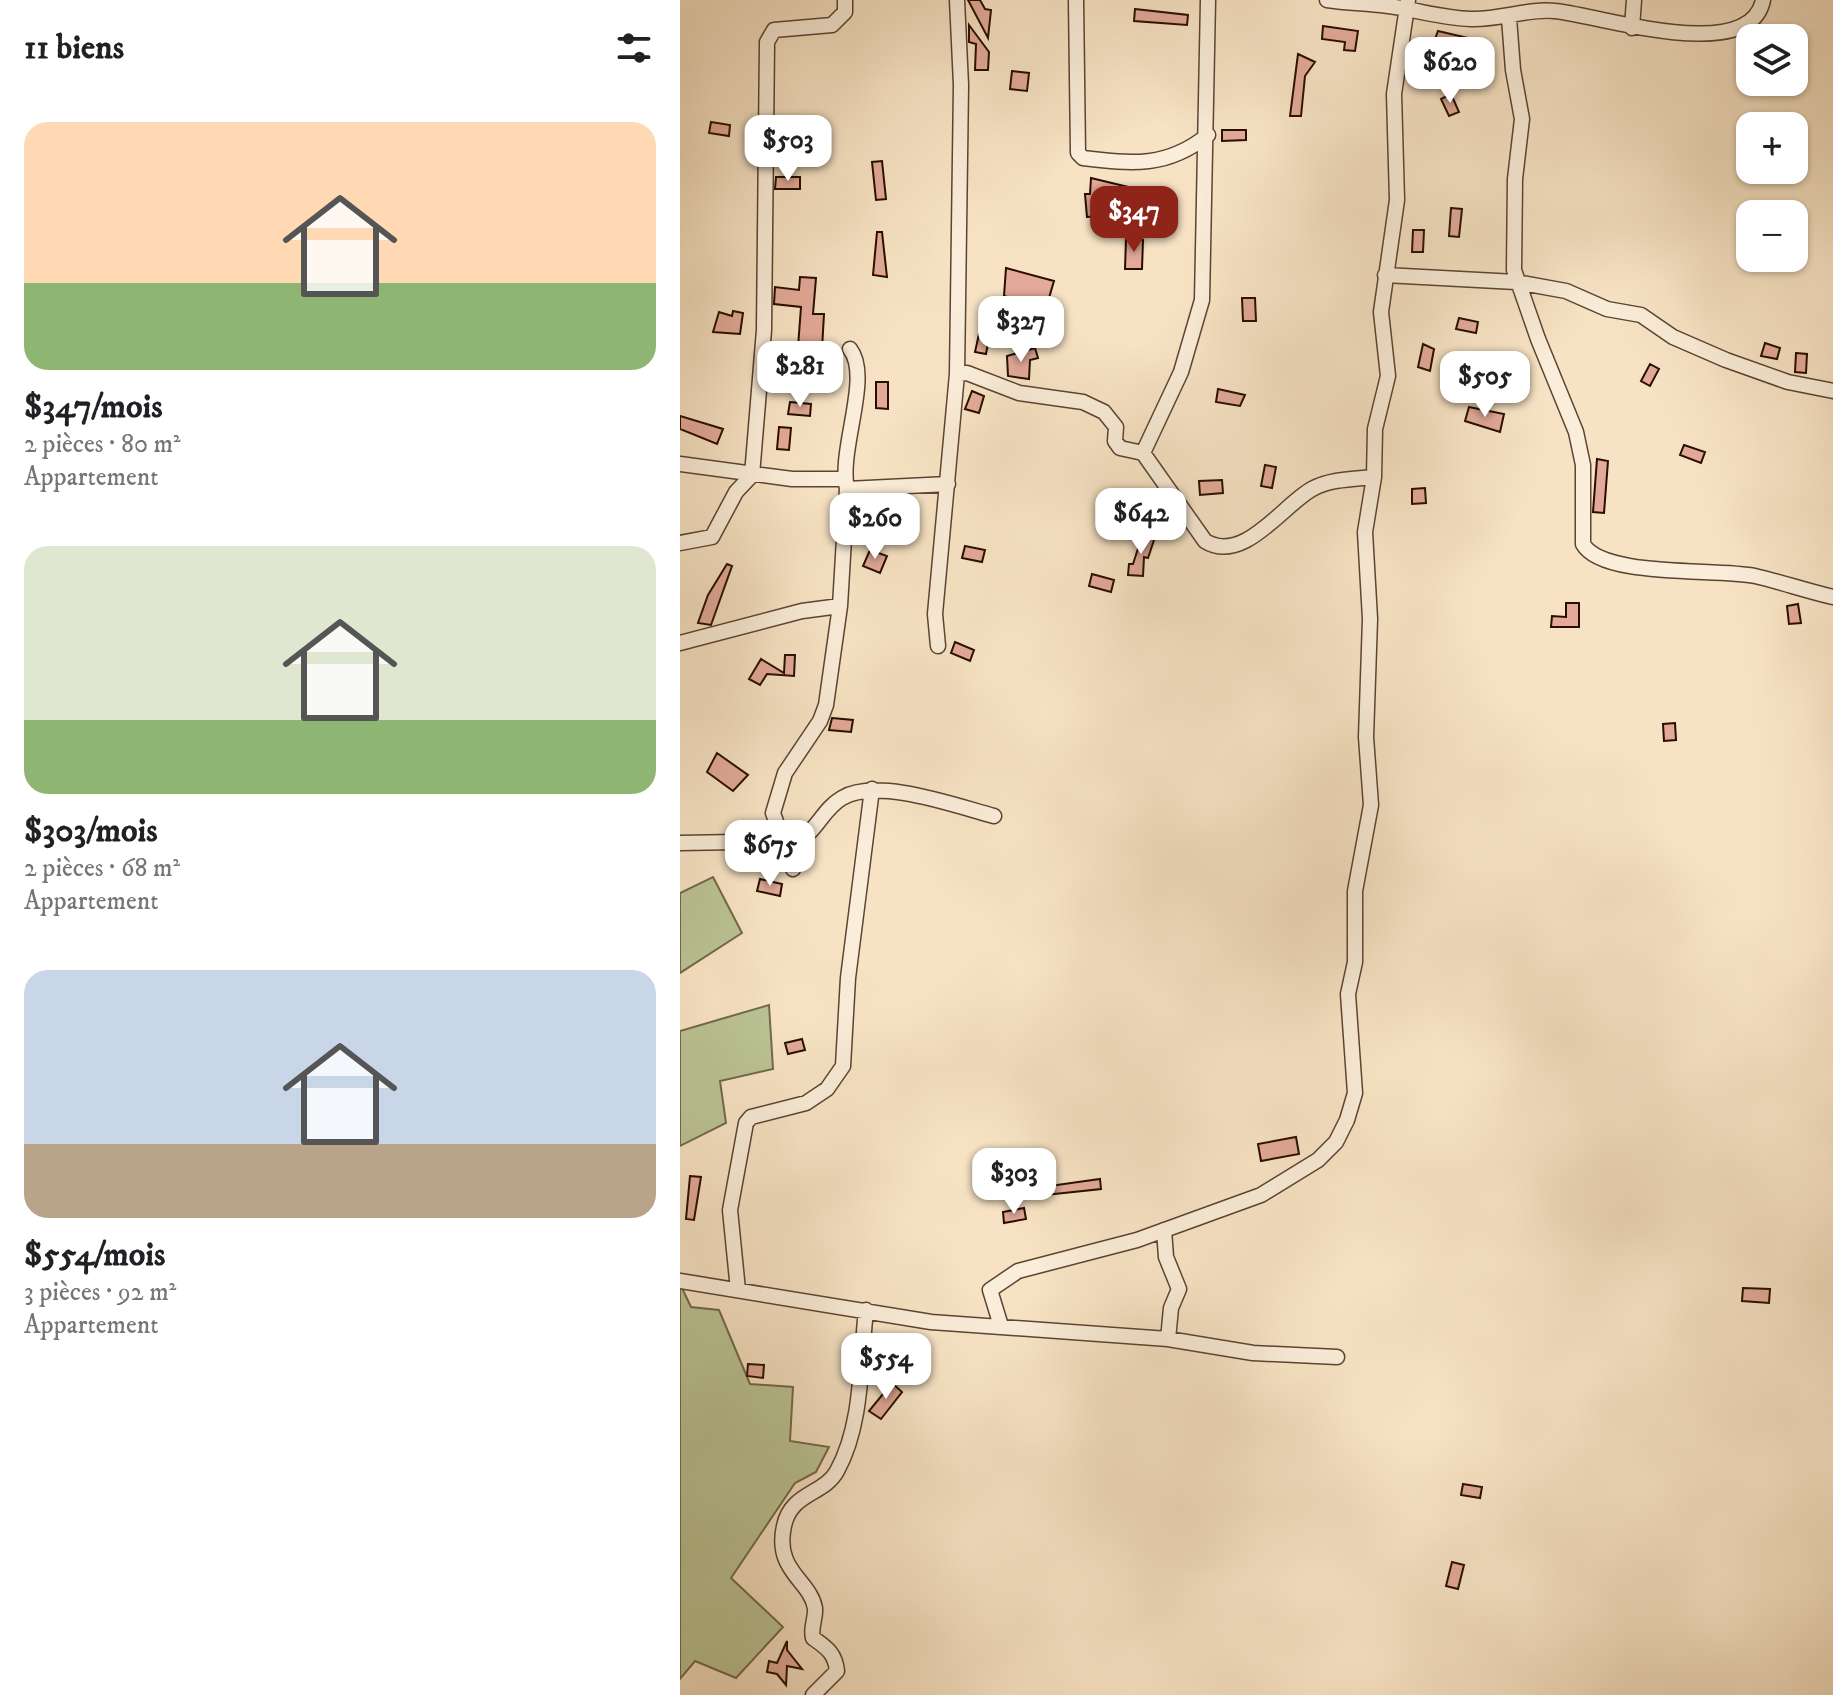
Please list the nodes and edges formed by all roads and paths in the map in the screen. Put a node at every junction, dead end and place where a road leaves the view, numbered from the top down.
1 (845, 0) edge
2 (957, 0) edge
3 (1076, 0) edge
4 (1208, 0) edge
5 (1327, 0) edge
6 (1634, 0) edge
7 (1763, 0) edge
8 (1408, 4) edge
9 (1509, 18) junction
10 (1632, 28) junction
11 (1208, 135) junction
12 (1385, 275) junction
13 (1516, 282) junction
14 (850, 349) dead end
15 (957, 374) junction
16 (1833, 391) edge
17 (1143, 453) junction
18 (680, 464) edge
19 (752, 475) junction
20 (1374, 477) junction
21 (846, 484) junction
22 (948, 484) junction
23 (680, 543) edge
24 (1833, 597) edge
25 (840, 606) junction
26 (680, 643) edge
27 (938, 646) dead end
28 (872, 789) junction
29 (994, 816) dead end
30 (782, 842) junction
31 (680, 843) edge
32 (793, 869) dead end
33 (1164, 1230) junction
34 (680, 1281) edge
35 (738, 1290) junction
36 (866, 1310) junction
37 (1001, 1326) junction
38 (1168, 1339) junction
39 (1337, 1357) dead end
40 (813, 1695) edge

1 - 19 street
2 - 15 street
3 - 11 street
4 - 11 street
5 - 8 street
6 - 10 street
7 - 10 street
8 - 9 street
8 - 12 street
9 - 10 street
9 - 13 street
11 - 17 street
12 - 13 street
12 - 20 street
13 - 16 street
13 - 24 street
14 - 21 street
15 - 17 street
15 - 22 street
17 - 20 street
18 - 19 street
19 - 21 street
19 - 23 street
20 - 33 street
21 - 22 street
21 - 25 street
22 - 27 street
25 - 26 street
25 - 30 street
28 - 29 street
28 - 30 street
28 - 35 street
30 - 31 street
30 - 32 street
33 - 37 street
33 - 38 street
34 - 35 street
35 - 36 street
36 - 37 street
36 - 40 street
37 - 38 street
38 - 39 street

